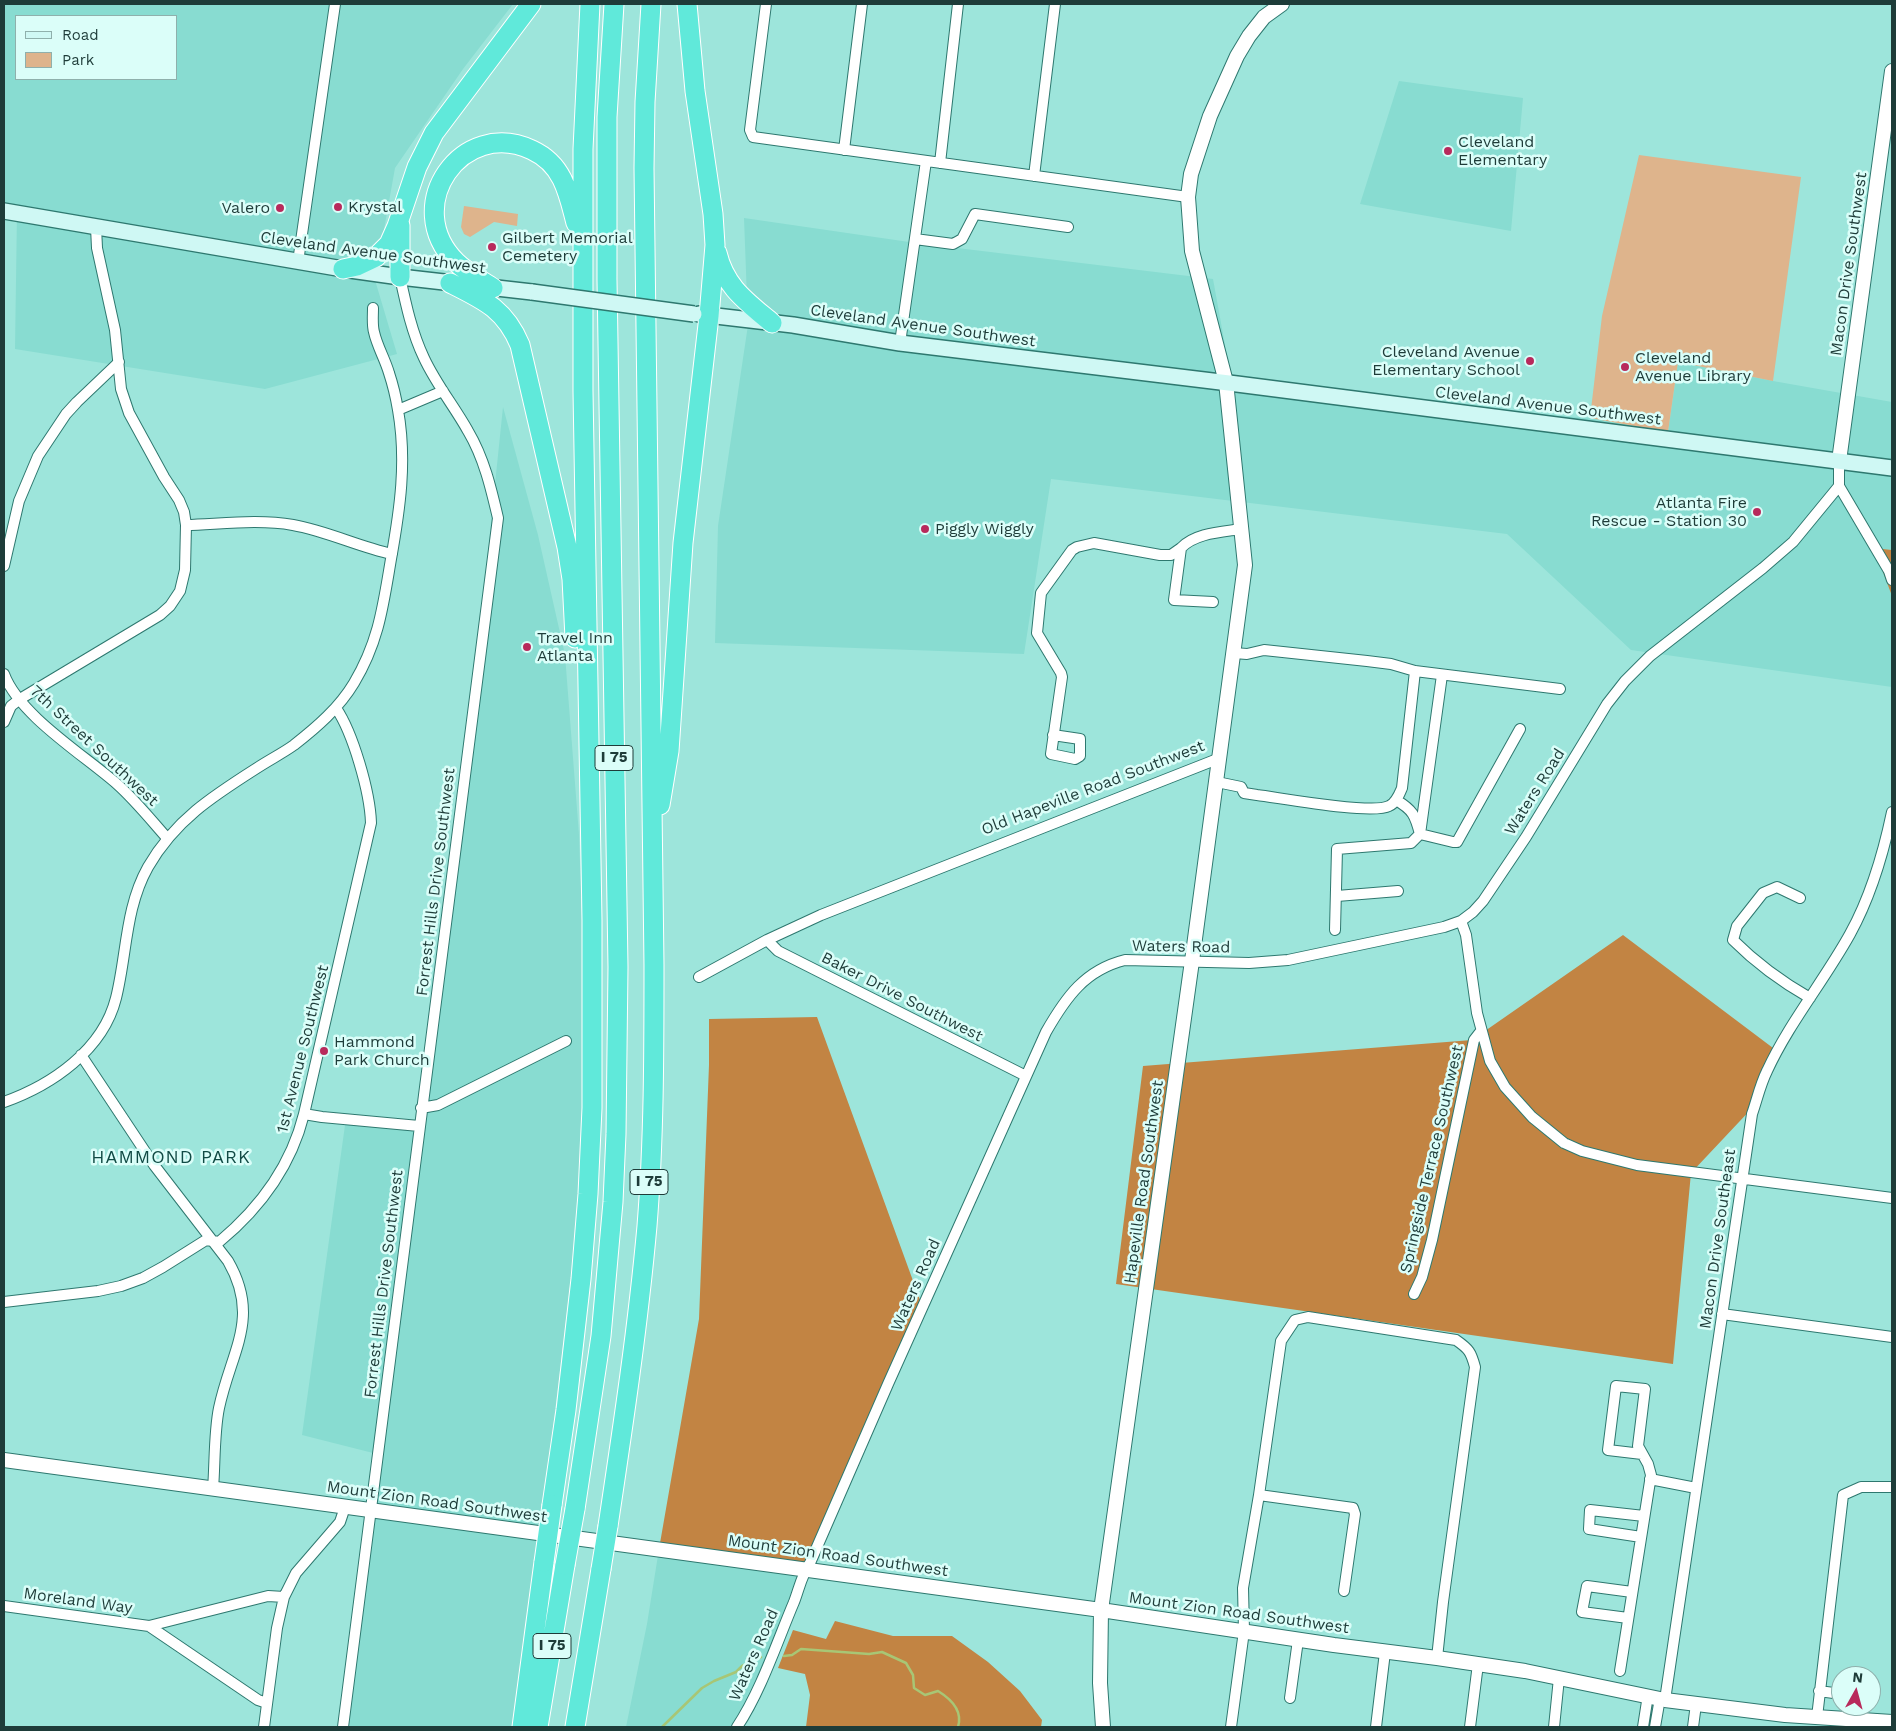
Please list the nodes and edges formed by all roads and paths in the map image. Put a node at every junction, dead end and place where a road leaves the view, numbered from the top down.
1 (335, 4) edge
2 (531, 4) edge
3 (590, 4) edge
4 (614, 4) edge
5 (651, 4) edge
6 (686, 4) edge
7 (766, 4) edge
8 (862, 4) edge
9 (958, 4) edge
10 (1055, 4) edge
11 (1282, 4) edge
12 (1892, 71) edge
13 (844, 150) junction
14 (926, 161) junction
15 (940, 163) junction
16 (1034, 176) junction
17 (1188, 197) junction
18 (4, 211) edge
19 (402, 214) junction
20 (96, 227) junction
21 (1068, 227) dead end
22 (915, 239) junction
23 (715, 245) junction
24 (583, 254) junction
25 (298, 262) junction
26 (343, 269) junction
27 (400, 277) junction
28 (450, 283) junction
29 (493, 288) junction
30 (373, 308) dead end
31 (701, 315) junction
32 (772, 322) junction
33 (900, 342) junction
34 (118, 362) junction
35 (1226, 382) junction
36 (443, 391) junction
37 (398, 410) junction
38 (1839, 461) junction
39 (1892, 468) edge
40 (1839, 486) junction
41 (186, 525) junction
42 (1241, 529) junction
43 (1181, 548) junction
44 (392, 554) junction
45 (4, 566) edge
46 (1892, 580) edge
47 (1213, 602) dead end
48 (1240, 653) junction
49 (1415, 671) junction
50 (4, 674) edge
51 (1442, 675) junction
52 (1560, 689) dead end
53 (20, 699) junction
54 (336, 708) junction
55 (4, 722) edge
56 (1520, 729) dead end
57 (1053, 735) dead end
58 (1220, 758) junction
59 (1217, 782) junction
60 (1396, 800) junction
61 (1892, 812) edge
62 (1420, 834) junction
63 (653, 836) junction
64 (167, 838) junction
65 (1398, 891) dead end
66 (1336, 896) junction
67 (1800, 898) dead end
68 (592, 920) junction
69 (1461, 921) junction
70 (1335, 930) dead end
71 (768, 940) junction
72 (1192, 961) junction
73 (699, 977) dead end
74 (1810, 998) junction
75 (1481, 1031) junction
76 (566, 1042) dead end
77 (81, 1056) junction
78 (1026, 1076) junction
79 (4, 1102) edge
80 (422, 1108) junction
81 (304, 1114) junction
82 (419, 1126) junction
83 (1742, 1178) junction
84 (1892, 1198) edge
85 (212, 1241) junction
86 (1414, 1294) dead end
87 (4, 1302) edge
88 (1722, 1314) junction
89 (1892, 1337) edge
90 (1642, 1454) junction
91 (4, 1460) edge
92 (1650, 1479) junction
93 (1892, 1487) edge
94 (1696, 1488) junction
95 (213, 1489) junction
96 (1259, 1495) junction
97 (345, 1507) junction
98 (370, 1511) junction
99 (1644, 1516) junction
100 (1641, 1537) junction
101 (806, 1569) junction
102 (1344, 1591) dead end
103 (1632, 1592) junction
104 (284, 1597) junction
105 (4, 1606) edge
106 (1101, 1610) junction
107 (1628, 1618) junction
108 (149, 1626) junction
109 (1244, 1631) junction
110 (1298, 1640) junction
111 (1385, 1652) junction
112 (1438, 1658) junction
113 (1478, 1664) junction
114 (1620, 1671) dead end
115 (1559, 1678) junction
116 (1819, 1691) junction
117 (1831, 1693) edge
118 (1290, 1698) dead end
119 (1658, 1698) junction
120 (267, 1703) junction
121 (1696, 1704) junction
122 (1850, 1716) edge
123 (1868, 1716) edge
124 (1817, 1717) junction
125 (1892, 1722) edge
126 (1837, 1723) edge
127 (264, 1727) edge
128 (343, 1727) edge
129 (522, 1727) edge
130 (538, 1727) edge
131 (575, 1727) edge
132 (737, 1727) edge
133 (1103, 1727) edge
134 (1231, 1727) edge
135 (1376, 1727) edge
136 (1470, 1727) edge
137 (1554, 1727) edge
138 (1642, 1727) edge
139 (1655, 1727) edge
140 (1693, 1727) edge

1 - 25 street
2 - 19 highway
3 - 24 highway
4 - 130 highway, I 75, bridge
5 - 63 highway, I 75
6 - 23 highway
7 - 13 street
8 - 13 street
9 - 15 street
10 - 16 street
11 - 17 street, Old Hapeville Road Southwest
12 - 38 street, Macon Drive Southwest
13 - 14 street
14 - 15 street
14 - 22 street
15 - 16 street
16 - 17 street
17 - 35 street, Old Hapeville Road Southwest
18 - 20 main road, Cleveland Avenue Southwest
19 - 26 highway
19 - 27 highway
20 - 25 main road, Cleveland Avenue Southwest
20 - 34 street
21 - 22 street
22 - 33 street
23 - 31 highway
23 - 32 highway
24 - 29 highway
24 - 68 highway
25 - 26 main road, Cleveland Avenue Southwest
26 - 27 main road, Cleveland Avenue Southwest
27 - 28 main road, Cleveland Avenue Southwest
27 - 36 street, Forrest Hills Drive Southwest
28 - 29 main road, Cleveland Avenue Southwest
28 - 68 highway
29 - 31 main road, Cleveland Avenue Southwest, bridge
30 - 37 street
31 - 32 main road, Cleveland Avenue Southwest
31 - 63 highway
32 - 33 main road, Cleveland Avenue Southwest
33 - 35 main road, Cleveland Avenue Southwest
34 - 41 street
34 - 45 street
35 - 38 main road, Cleveland Avenue Southwest
35 - 42 street, Old Hapeville Road Southwest
36 - 37 street
36 - 80 street, Forrest Hills Drive Southwest
37 - 44 street
38 - 39 main road, Cleveland Avenue Southwest
38 - 40 street
40 - 46 street
40 - 69 street, Waters Road
41 - 44 street
41 - 53 street
42 - 43 street
42 - 48 street, Old Hapeville Road Southwest
43 - 47 street
43 - 57 street
44 - 54 street
48 - 49 street
48 - 58 street, Old Hapeville Road Southwest
49 - 51 street
49 - 60 street
50 - 53 street, 7th Street Southwest
51 - 52 street
51 - 62 street
53 - 55 street
53 - 64 street, 7th Street Southwest
54 - 64 street
54 - 81 street, 1st Avenue Southwest
56 - 62 street
58 - 59 street, Hapeville Road Southwest
58 - 71 street, Old Hapeville Road Southwest
59 - 60 street
59 - 72 street, Hapeville Road Southwest
60 - 62 street
61 - 74 street, Macon Drive Southeast
62 - 66 street
63 - 131 highway, I 75, bridge
64 - 77 street
65 - 66 street
66 - 70 street
67 - 74 street
68 - 129 highway, bridge
69 - 72 street, Waters Road
69 - 75 street
71 - 73 street, Old Hapeville Road Southwest
71 - 78 street, Baker Drive Southwest
72 - 78 street, Waters Road
72 - 106 street, Hapeville Road Southwest
74 - 83 street, Macon Drive Southeast
75 - 83 street
75 - 86 street, Springside Terrace Southwest
76 - 80 street
77 - 79 street
77 - 85 street
78 - 101 street, Waters Road
80 - 82 street, Forrest Hills Drive Southwest
81 - 82 street
81 - 85 street, 1st Avenue Southwest
82 - 98 street, Forrest Hills Drive Southwest
83 - 84 street
83 - 88 street, Macon Drive Southeast
85 - 87 street, 1st Avenue Southwest
85 - 95 street
88 - 89 street
88 - 94 street, Macon Drive Southeast
90 - 90 street
90 - 92 street
91 - 95 street, Mount Zion Road Southwest
92 - 94 street
92 - 99 street
93 - 116 street
94 - 119 street, Macon Drive Southeast
95 - 97 street, Mount Zion Road Southwest
96 - 102 street
96 - 109 street
96 - 112 street
97 - 98 street, Mount Zion Road Southwest
97 - 104 street
98 - 101 street, Mount Zion Road Southwest
98 - 128 street, Forrest Hills Drive Southwest
99 - 100 street
99 - 100 street
100 - 103 street
101 - 106 street, Mount Zion Road Southwest
101 - 132 street, Waters Road
103 - 107 street
103 - 107 street
104 - 108 street, Moreland Way
104 - 120 street
105 - 108 street, Moreland Way
106 - 109 street, Mount Zion Road Southwest
106 - 133 street, Hapeville Road Southwest
107 - 114 street
108 - 120 street, Moreland Way
109 - 110 street, Mount Zion Road Southwest
109 - 134 street
110 - 111 street, Mount Zion Road Southwest
110 - 118 street
111 - 112 street, Mount Zion Road Southwest
111 - 135 street
112 - 113 street, Mount Zion Road Southwest
113 - 115 street, Mount Zion Road Southwest
113 - 136 street
115 - 119 street, Mount Zion Road Southwest
115 - 137 street
116 - 117 street
116 - 124 street
119 - 121 street, Mount Zion Road Southwest
119 - 138 street
119 - 139 street
120 - 127 street
121 - 124 street, Mount Zion Road Southwest
121 - 140 street
122 - 126 street, Mount Zion Road Southwest
123 - 125 street, Mount Zion Road Southwest
124 - 126 street, Mount Zion Road Southwest

